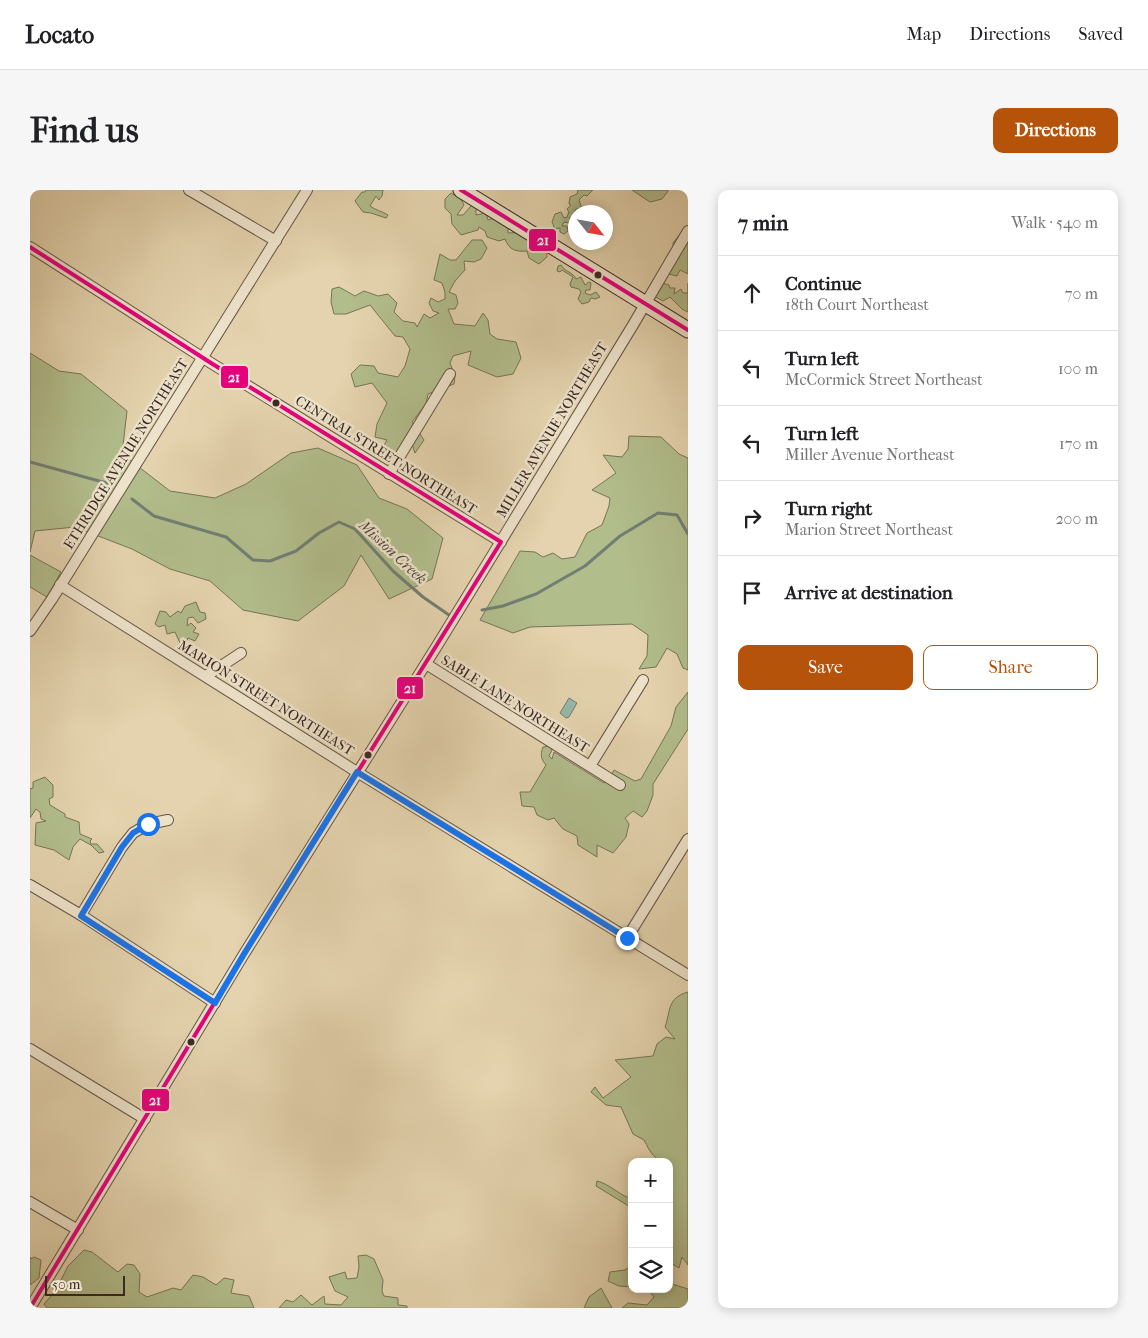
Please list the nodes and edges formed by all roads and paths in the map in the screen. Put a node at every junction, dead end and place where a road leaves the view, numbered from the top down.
1 (189, 190) edge
2 (307, 190) edge
3 (461, 190) edge
4 (688, 231) edge
5 (276, 241) junction
6 (30, 247) edge
7 (645, 303) junction
8 (688, 330) edge
9 (204, 358) junction
10 (450, 374) dead end
11 (389, 474) junction
12 (501, 542) junction
13 (60, 585) junction
14 (30, 631) edge
15 (241, 653) dead end
16 (426, 664) junction
17 (206, 676) junction
18 (643, 680) dead end
19 (590, 766) junction
20 (357, 772) junction
21 (620, 786) dead end
22 (168, 820) dead end
23 (688, 839) edge
24 (30, 885) edge
25 (81, 916) junction
26 (627, 938) junction
27 (688, 975) edge
28 (215, 1003) junction
29 (30, 1049) edge
30 (145, 1119) junction
31 (30, 1202) edge
32 (78, 1230) junction
33 (30, 1308) edge

1 - 5 street
2 - 5 street, ETHRIDGE AVENUE NORTHEAST
3 - 7 street
4 - 7 street, MILLER AVENUE NORTHEAST
5 - 9 street, ETHRIDGE AVENUE NORTHEAST
6 - 9 street, CENTRAL STREET NORTHEAST
7 - 8 street
7 - 12 street, MILLER AVENUE NORTHEAST
9 - 11 street, CENTRAL STREET NORTHEAST
9 - 13 street, ETHRIDGE AVENUE NORTHEAST
10 - 11 street
11 - 12 street, CENTRAL STREET NORTHEAST
12 - 16 street, MILLER AVENUE NORTHEAST
13 - 14 street, ETHRIDGE AVENUE NORTHEAST
13 - 17 street, MARION STREET NORTHEAST
15 - 17 street
16 - 19 street, SABLE LANE NORTHEAST
16 - 20 street, MILLER AVENUE NORTHEAST
17 - 20 street, MARION STREET NORTHEAST
18 - 19 street, SABLE LANE NORTHEAST
19 - 21 street, SABLE LANE NORTHEAST
20 - 26 street, MARION STREET NORTHEAST
20 - 28 street, MILLER AVENUE NORTHEAST
22 - 25 street
23 - 26 street
24 - 25 street
25 - 28 street
26 - 27 street, MARION STREET NORTHEAST
28 - 30 street, MILLER AVENUE NORTHEAST
29 - 30 street
30 - 32 street, MILLER AVENUE NORTHEAST
31 - 32 street
32 - 33 street, MILLER AVENUE NORTHEAST

